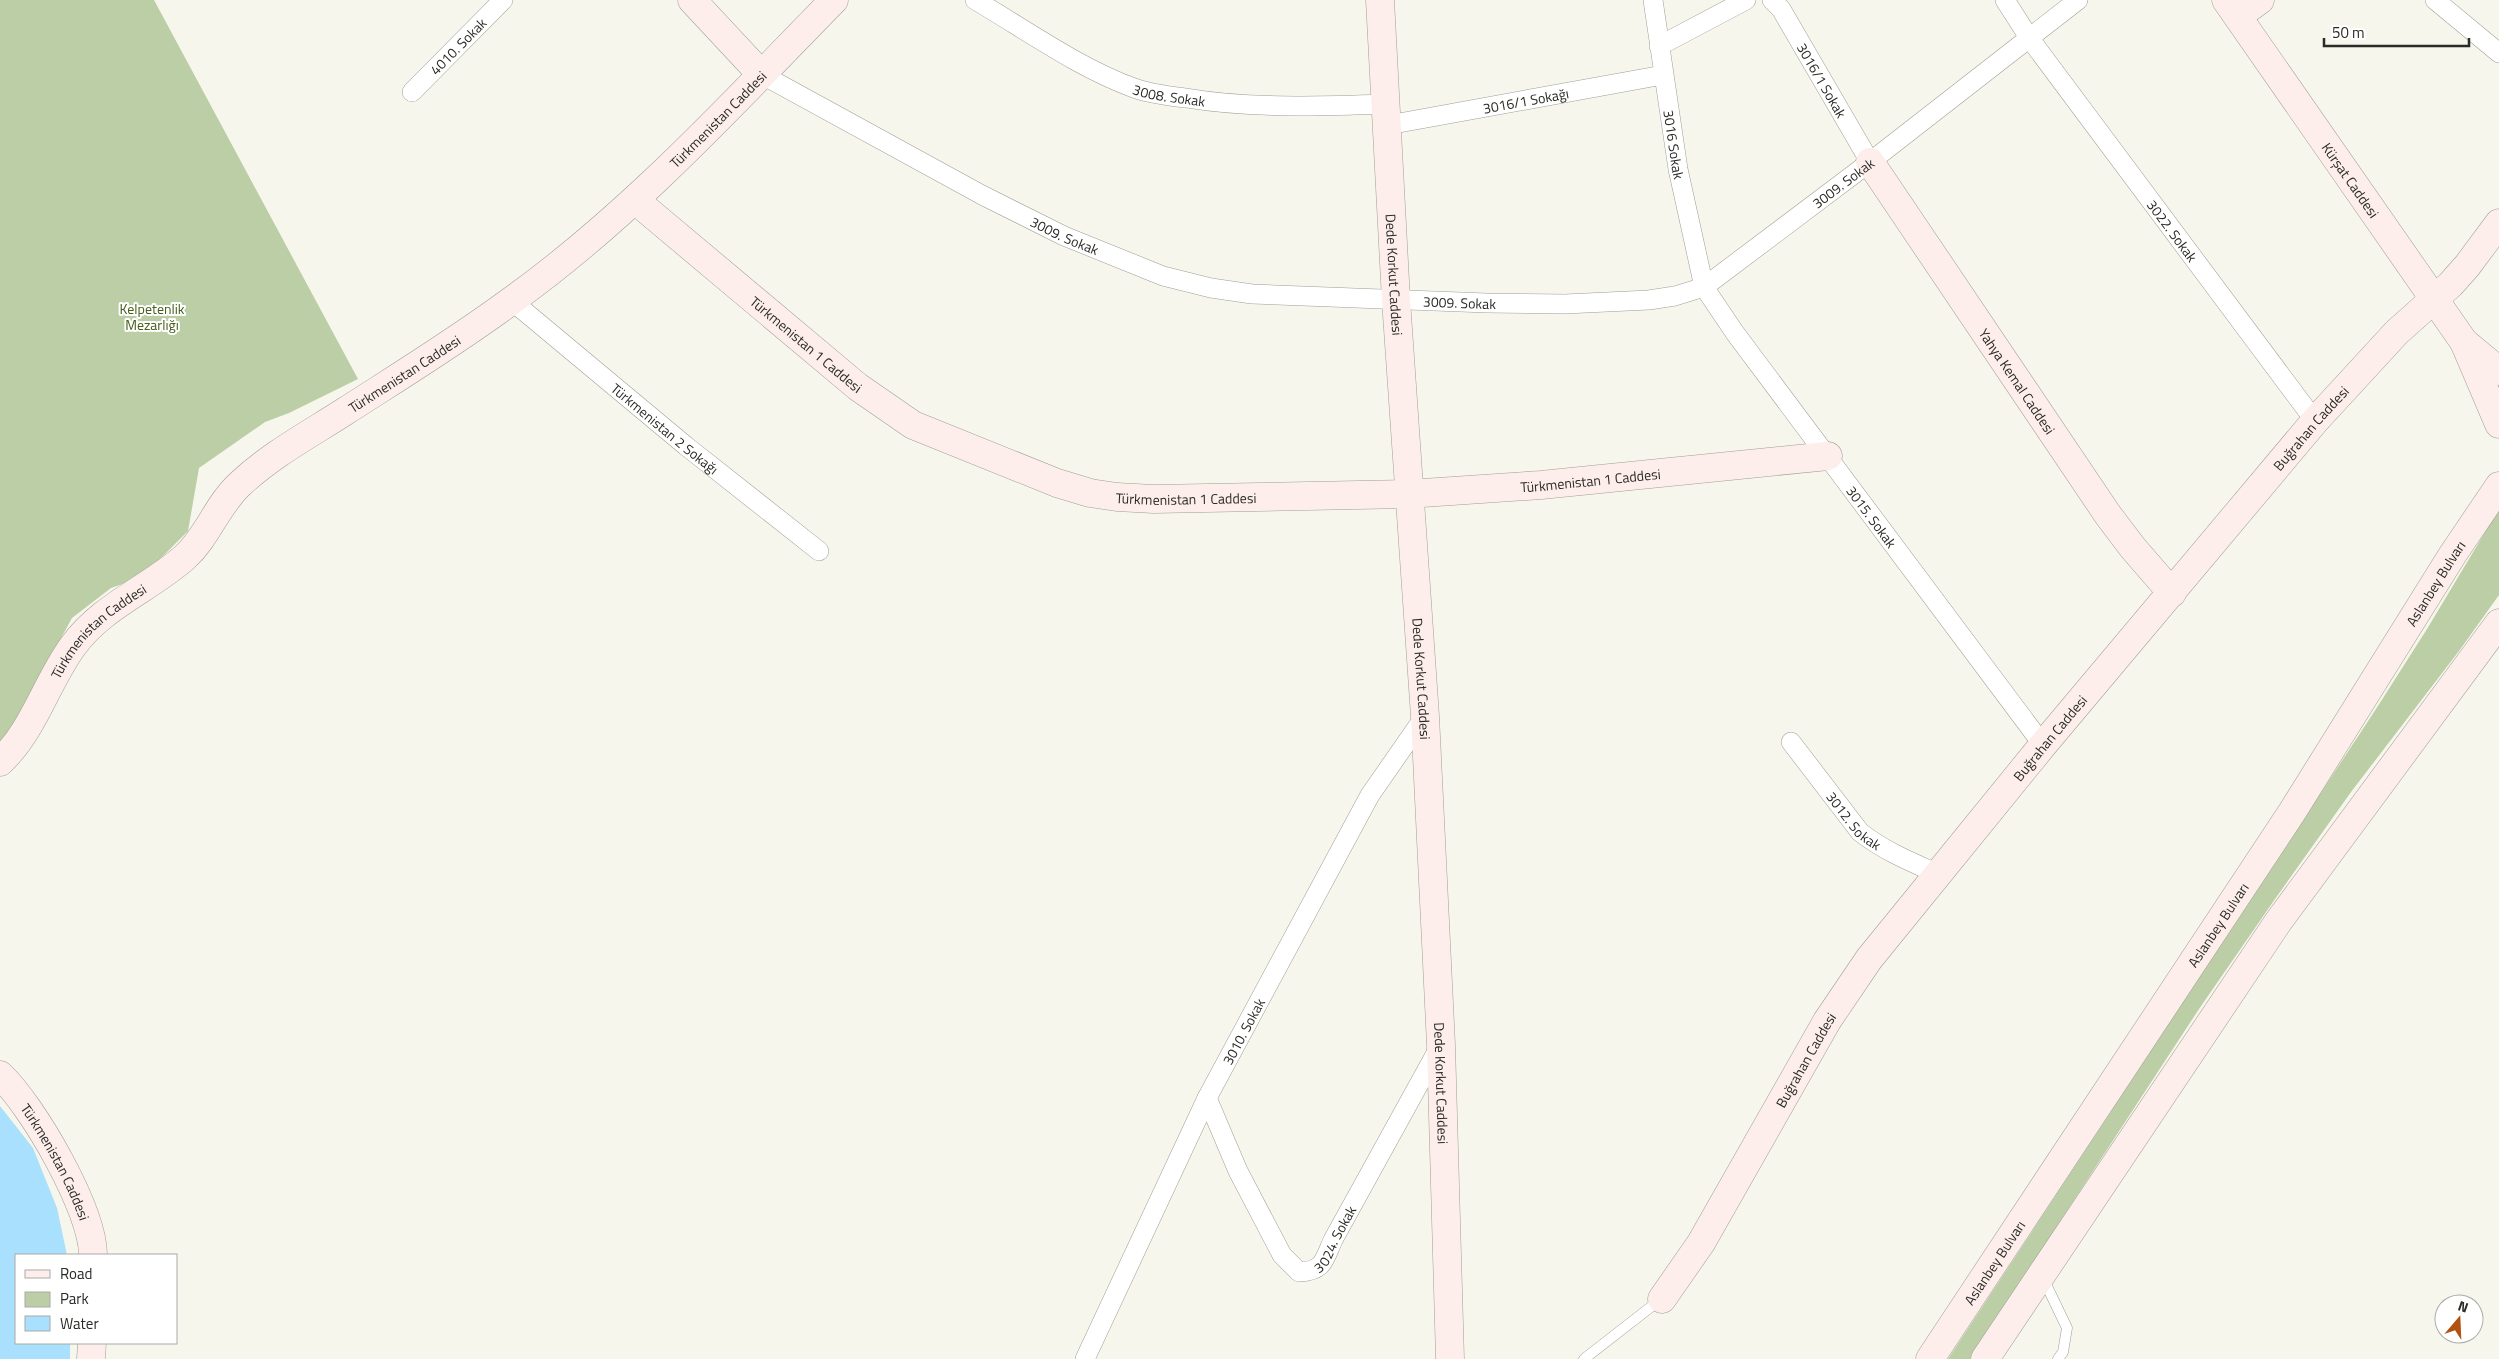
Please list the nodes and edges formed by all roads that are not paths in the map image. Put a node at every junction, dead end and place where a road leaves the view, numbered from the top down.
1 (503, 0) edge
2 (692, 0) edge
3 (834, 0) edge
4 (975, 0) edge
5 (1380, 0) edge
6 (1653, 0) edge
7 (1746, 0) edge
8 (1772, 0) edge
9 (2005, 0) edge
10 (2078, 0) edge
11 (2260, 0) edge
12 (2435, 0) edge
13 (2232, 8) edge
14 (2030, 39) junction
15 (1659, 46) junction
16 (2499, 53) edge
17 (761, 74) junction
18 (1663, 75) junction
19 (412, 92) dead end
20 (1387, 114) junction
21 (1870, 162) junction
22 (635, 200) junction
23 (2499, 223) edge
24 (1704, 286) junction
25 (2435, 299) junction
26 (1396, 300) junction
27 (512, 301) junction
28 (2464, 342) junction
29 (2499, 372) edge
30 (2315, 421) junction
31 (2499, 424) edge
32 (1828, 456) junction
33 (2499, 486) edge
34 (1408, 494) junction
35 (819, 551) dead end
36 (2172, 593) junction
37 (2499, 623) edge
38 (1425, 716) junction
39 (1791, 742) dead end
40 (2043, 745) junction
41 (0, 762) edge
42 (1938, 874) junction
43 (1441, 1045) junction
44 (0, 1076) edge
45 (1207, 1098) junction
46 (93, 1254) edge
47 (2041, 1275) junction
48 (1662, 1299) joint
49 (92, 1344) edge
50 (91, 1359) edge
51 (1085, 1359) edge
52 (1450, 1359) edge
53 (1584, 1359) edge
54 (1930, 1359) edge
55 (1985, 1359) edge
56 (2058, 1359) edge

1 - 19 street, 4010. Sokak
2 - 17 street
3 - 17 street, Türkmenistan Caddesi
4 - 20 street, 3008. Sokak
5 - 20 street, Dede Korkut Caddesi
6 - 15 street, 3016 Sokak
7 - 15 street
8 - 21 street, 3016/1 Sokak
9 - 14 street, 3022. Sokak
10 - 14 street, 3009. Sokak
11 - 13 street
12 - 16 street
13 - 25 street, Kürşat Caddesi
14 - 21 street, 3009. Sokak
14 - 30 street, 3022. Sokak
15 - 18 street, 3016 Sokak
17 - 22 street, Türkmenistan Caddesi
17 - 26 street, 3009. Sokak
18 - 20 street, 3016/1 Sokağı
18 - 24 street, 3016 Sokak
20 - 26 street, Dede Korkut Caddesi
21 - 24 street, 3009. Sokak
21 - 36 street, Yahya Kemal Caddesi
22 - 27 street, Türkmenistan Caddesi
22 - 34 street, Türkmenistan 1 Caddesi
23 - 25 street, Buğrahan Caddesi
24 - 26 street, 3009. Sokak
24 - 32 street, 3015. Sokak
25 - 28 street, Kürşat Caddesi
25 - 30 street, Buğrahan Caddesi
26 - 34 street, Dede Korkut Caddesi
27 - 35 street, Türkmenistan 2 Sokağı
27 - 41 street, Türkmenistan Caddesi
28 - 29 street, Kürşat Caddesi
28 - 31 street, Kürşat Caddesi
30 - 36 street, Buğrahan Caddesi
32 - 34 street, Türkmenistan 1 Caddesi
32 - 40 street, 3015. Sokak
33 - 54 street, Aslanbey Bulvarı
34 - 38 street, Dede Korkut Caddesi
36 - 40 street, Buğrahan Caddesi
37 - 47 street
38 - 43 street, Dede Korkut Caddesi
38 - 45 street, 3010. Sokak
39 - 42 street, 3012. Sokak
40 - 42 street, Buğrahan Caddesi
42 - 48 street, Buğrahan Caddesi
43 - 45 street, 3024. Sokak
43 - 52 street, Dede Korkut Caddesi
44 - 46 street, Türkmenistan Caddesi
45 - 51 street, 3010. Sokak
47 - 55 street
47 - 56 lane
48 - 53 lane
49 - 50 street

